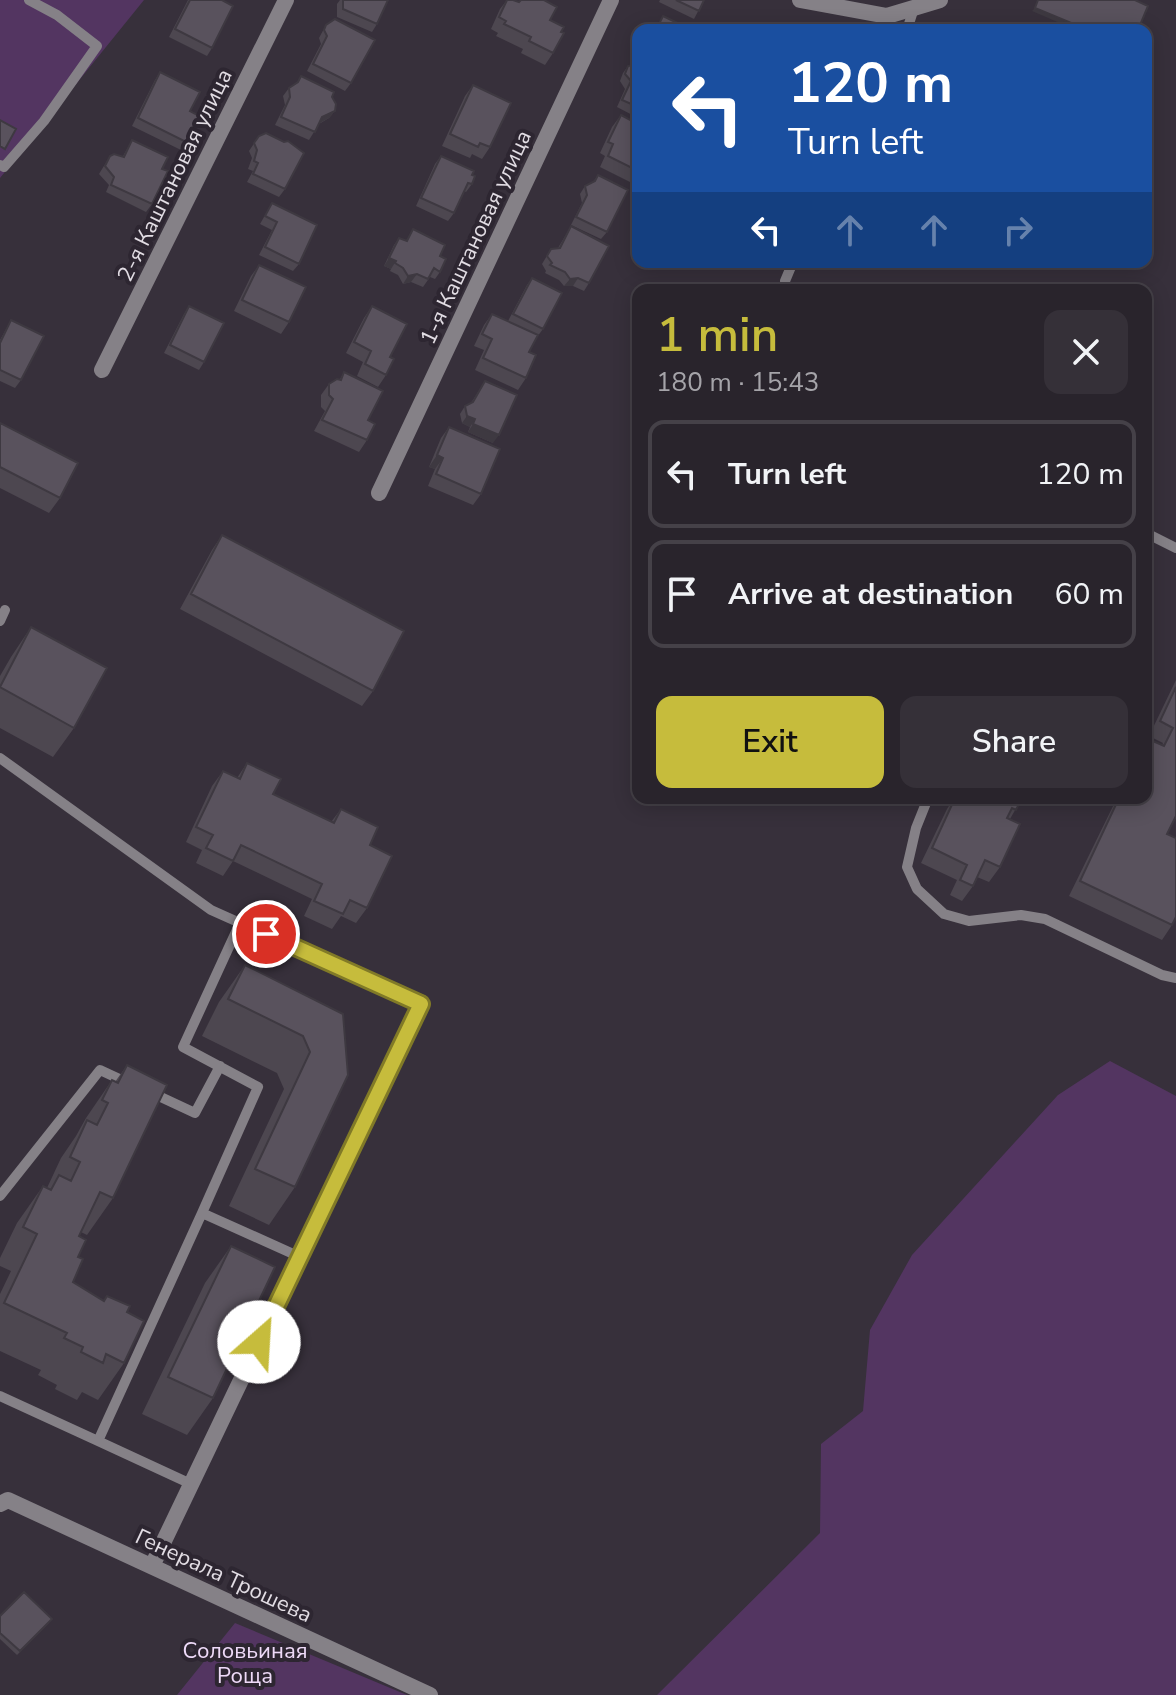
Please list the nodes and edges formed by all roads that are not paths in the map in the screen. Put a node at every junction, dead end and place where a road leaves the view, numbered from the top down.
1 (29, 0) edge
2 (286, 0) edge
3 (611, 0) edge
4 (800, 0) edge
5 (940, 0) edge
6 (914, 8) junction
7 (909, 24) edge
8 (0, 165) edge
9 (102, 370) dead end
10 (379, 493) dead end
11 (1152, 536) edge
12 (1176, 548) edge
13 (5, 610) dead end
14 (0, 621) edge
15 (0, 758) edge
16 (926, 804) edge
17 (240, 923) junction
18 (1176, 978) edge
19 (421, 1004) joint
20 (220, 1066) junction
21 (0, 1196) edge
22 (202, 1213) junction
23 (300, 1257) junction
24 (0, 1396) edge
25 (98, 1441) junction
26 (191, 1484) junction
27 (0, 1504) edge
28 (152, 1566) junction
29 (430, 1695) edge

1 - 8 lane
2 - 9 street, 2-я Каштановая улица
3 - 10 street, 1-я Каштановая улица
4 - 6 street
5 - 6 street
6 - 7 lane
11 - 12 lane
13 - 14 lane
15 - 17 lane
16 - 18 lane
17 - 19 lane
17 - 20 lane
19 - 23 street
20 - 21 lane
20 - 22 lane
22 - 23 lane
22 - 25 lane
23 - 26 street
24 - 25 lane
25 - 26 lane
26 - 28 street
27 - 28 street, Генерала Трошева
28 - 29 street, Генерала Трошева

